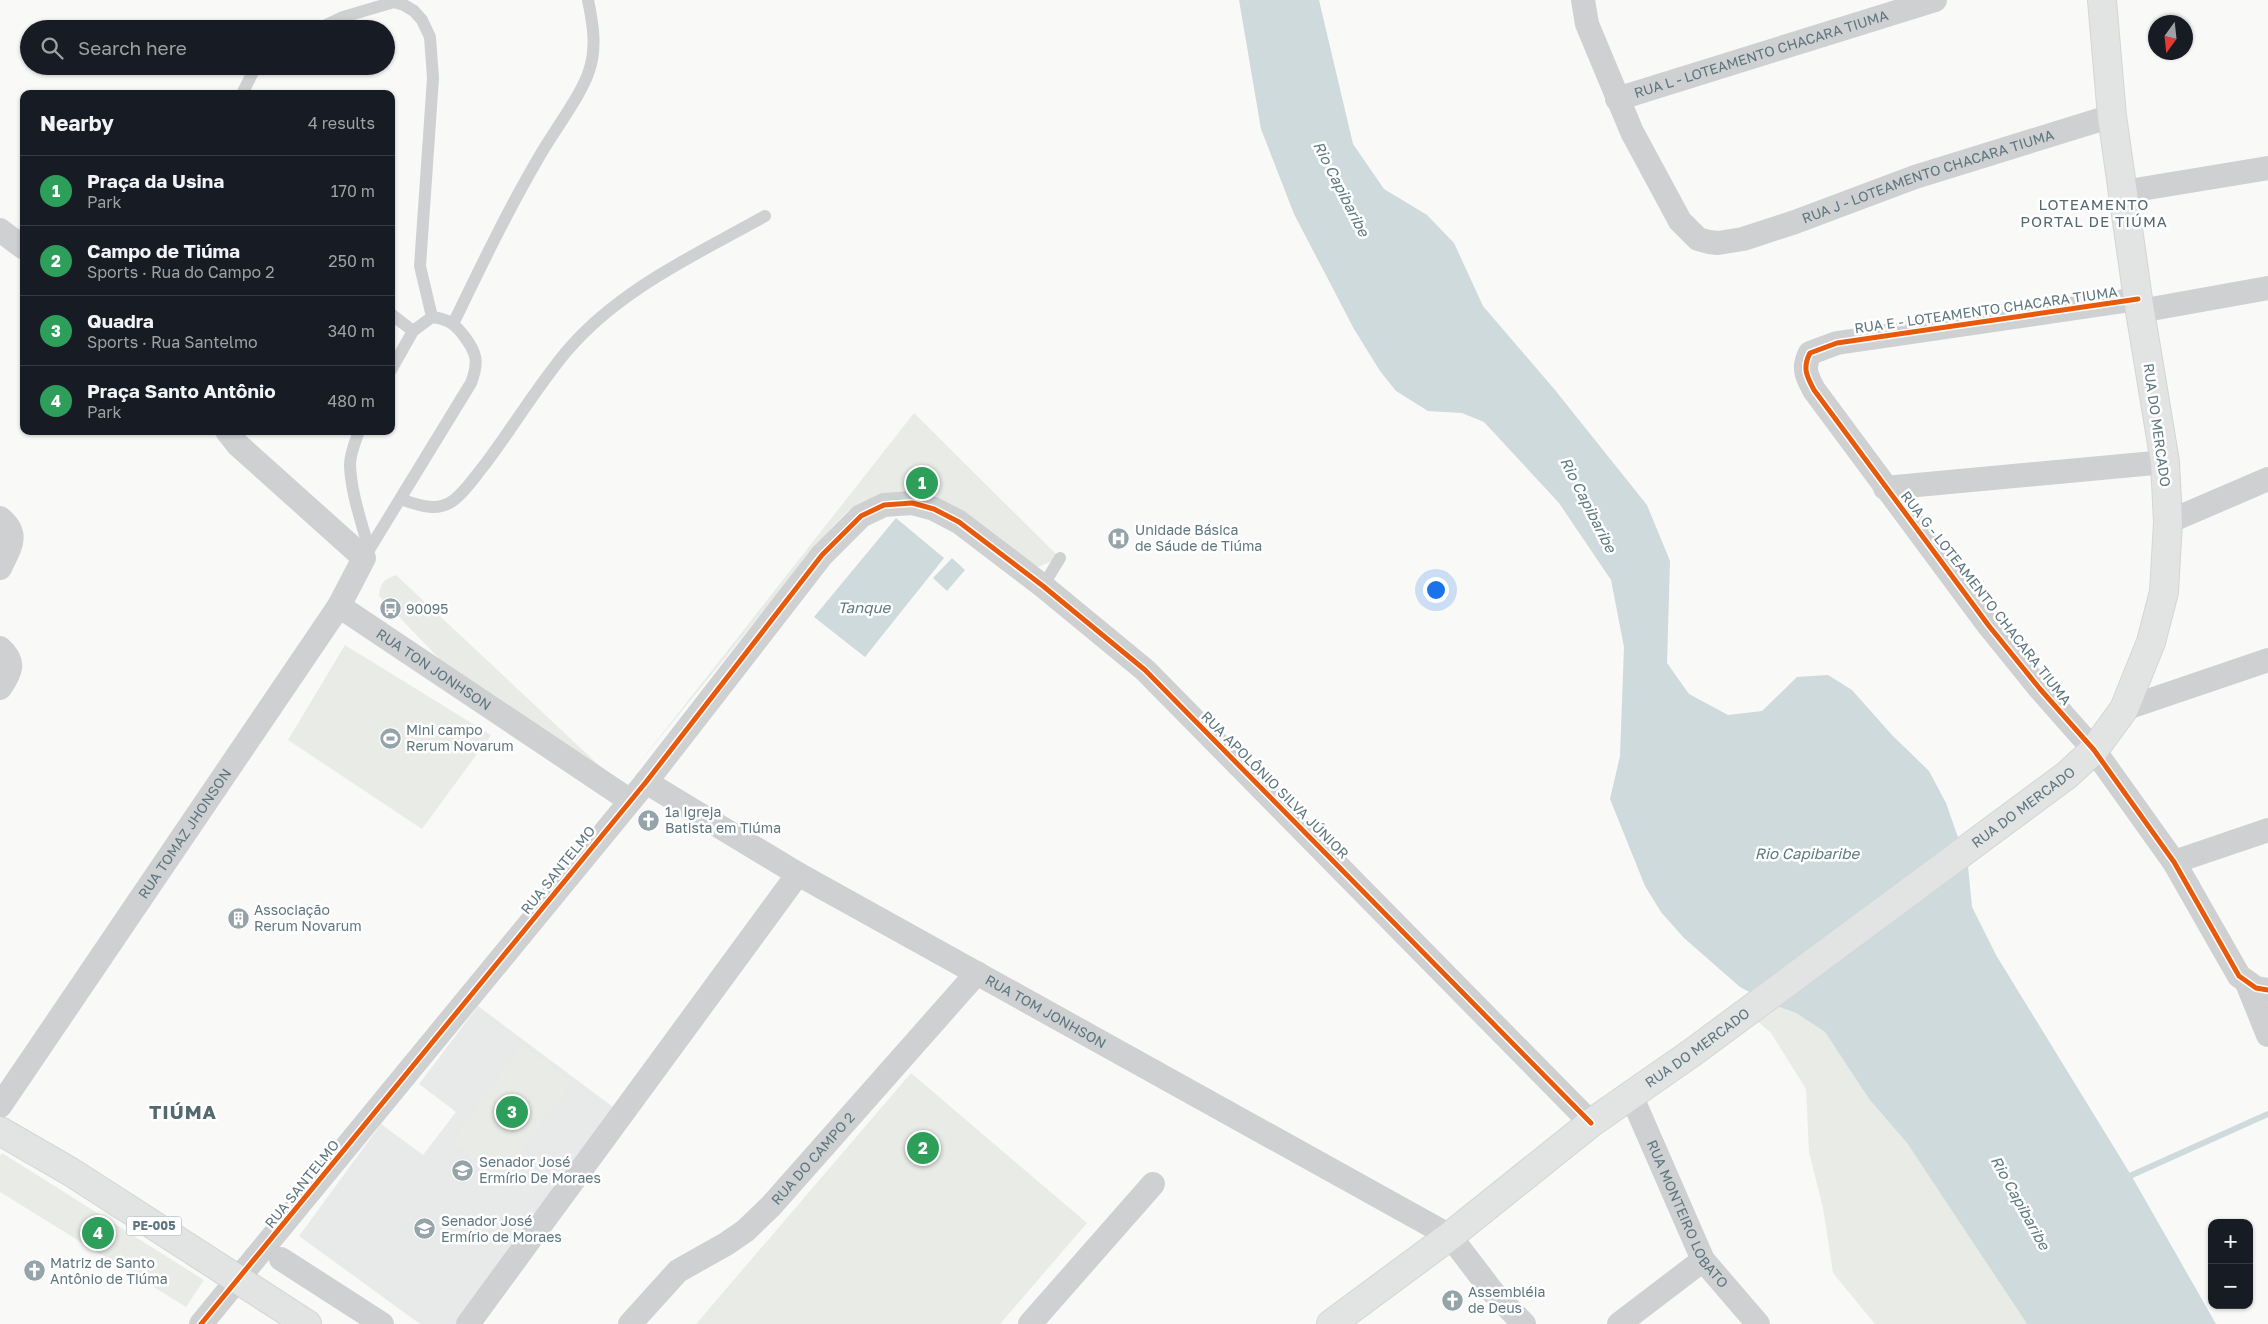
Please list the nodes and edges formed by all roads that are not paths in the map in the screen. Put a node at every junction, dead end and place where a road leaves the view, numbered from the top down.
1 (588, 0) edge
2 (1583, 0) edge
3 (1935, 0) edge
4 (2102, 0) edge
5 (337, 20) edge
6 (252, 75) edge
7 (244, 90) edge
8 (1617, 99) junction
9 (2112, 116) junction
10 (2268, 168) edge
11 (2123, 192) junction
12 (765, 216) dead end
13 (0, 230) edge
14 (20, 245) edge
15 (2268, 288) edge
16 (2139, 305) junction
17 (395, 317) edge
18 (432, 317) junction
19 (454, 322) junction
20 (413, 331) junction
21 (1837, 343) joint
22 (395, 363) edge
23 (230, 435) edge
24 (358, 435) edge
25 (2165, 462) junction
26 (2268, 479) edge
27 (1885, 488) junction
28 (400, 499) junction
29 (912, 503) joint
30 (0, 518) edge
31 (2168, 522) junction
32 (366, 554) junction
33 (1060, 558) dead end
34 (0, 568) edge
35 (1043, 586) junction
36 (339, 606) junction
37 (0, 648) edge
38 (2268, 660) edge
39 (0, 688) edge
40 (2124, 709) junction
41 (2094, 750) junction
42 (646, 782) junction
43 (629, 800) junction
44 (2268, 830) edge
45 (2174, 862) junction
46 (798, 874) junction
47 (977, 973) junction
48 (2257, 986) edge
49 (2268, 1035) edge
50 (1631, 1095) junction
51 (0, 1106) edge
52 (1591, 1123) junction
53 (0, 1131) edge
54 (1153, 1184) dead end
55 (1450, 1236) junction
56 (281, 1259) dead end
57 (1702, 1260) junction
58 (238, 1280) junction
59 (201, 1324) edge
60 (307, 1324) edge
61 (382, 1324) edge
62 (468, 1324) edge
63 (630, 1324) edge
64 (1030, 1324) edge
65 (1331, 1324) edge
66 (1524, 1324) edge
67 (1620, 1324) edge
68 (1758, 1324) edge

1 - 19 lane
2 - 8 street, RUA J - LOTEAMENTO CHACARA TIUMA
3 - 8 street, RUA L - LOTEAMENTO CHACARA TIUMA
4 - 9 main road, RUA DO MERCADO
5 - 18 lane
6 - 7 lane
8 - 9 street, RUA J - LOTEAMENTO CHACARA TIUMA
9 - 11 main road, RUA DO MERCADO
10 - 11 street
11 - 16 main road, RUA DO MERCADO
12 - 28 lane
13 - 14 street
15 - 16 street, RUA E - LOTEAMENTO CHACARA TIUMA
16 - 21 street, RUA E - LOTEAMENTO CHACARA TIUMA
16 - 25 main road, RUA DO MERCADO
17 - 20 lane
18 - 19 lane
18 - 20 lane
19 - 28 lane
20 - 22 lane
21 - 27 street, RUA G - LOTEAMENTO CHACARA TIUMA
23 - 32 street
24 - 32 lane
25 - 27 street
25 - 31 main road, RUA DO MERCADO
26 - 31 street
27 - 41 street, RUA G - LOTEAMENTO CHACARA TIUMA
28 - 32 lane
29 - 35 street, RUA APOLÔNIO SILVA JÚNIOR
29 - 42 street, RUA SANTELMO
30 - 34 street
31 - 40 main road, RUA DO MERCADO
32 - 36 street, RUA TOMAZ JHONSON
33 - 35 lane
35 - 52 street, RUA APOLÔNIO SILVA JÚNIOR
36 - 43 street, RUA TON JONHSON
36 - 51 street, RUA TOMAZ JHONSON
37 - 39 street
38 - 40 street
40 - 41 main road, RUA DO MERCADO
41 - 45 street, RUA G - LOTEAMENTO CHACARA TIUMA
41 - 50 main road, RUA DO MERCADO
42 - 43 street, RUA SANTELMO
42 - 46 street, RUA TOM JONHSON
43 - 58 street, RUA SANTELMO
44 - 45 street
45 - 48 street, RUA G - LOTEAMENTO CHACARA TIUMA
46 - 47 street, RUA TOM JONHSON
46 - 62 street
47 - 55 street, RUA TOM JONHSON
47 - 63 street, RUA DO CAMPO 2
48 - 49 street, RUA G - LOTEAMENTO CHACARA TIUMA
50 - 52 main road, RUA DO MERCADO
50 - 57 street, RUA MONTEIRO LOBATO
52 - 55 main road, RUA DO MERCADO
53 - 58 main road, PE-005
54 - 64 street
55 - 65 main road, RUA DO MERCADO
55 - 66 street
56 - 61 street
57 - 67 street
57 - 68 street, RUA MONTEIRO LOBATO
58 - 59 street, RUA SANTELMO
58 - 60 main road, PE-005

